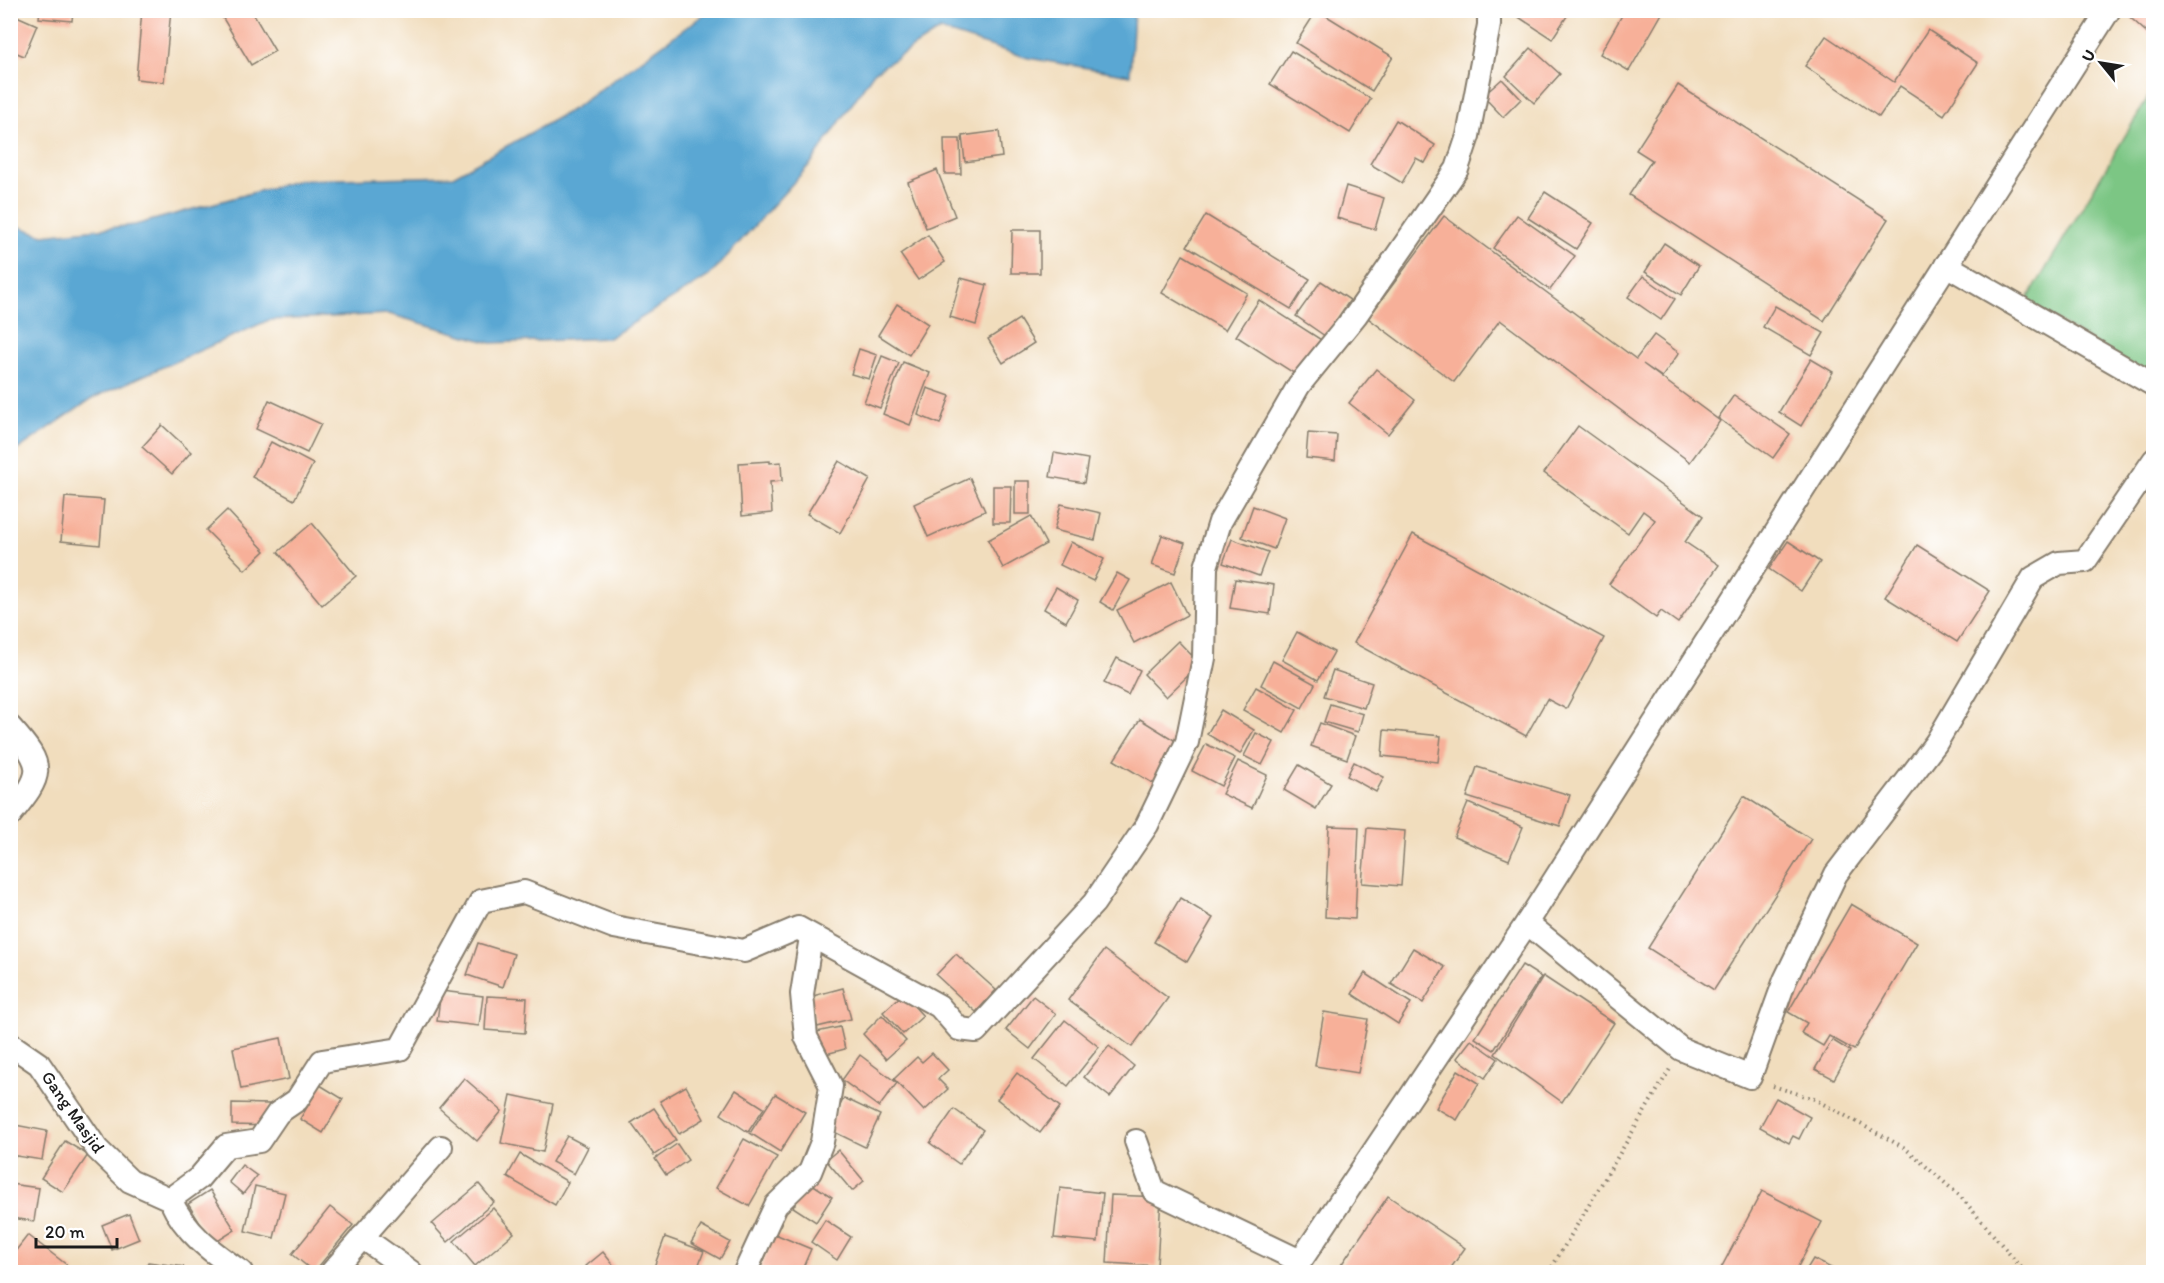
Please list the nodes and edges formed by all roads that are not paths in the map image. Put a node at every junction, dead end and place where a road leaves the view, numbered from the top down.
1 (1490, 10) edge
2 (2109, 10) edge
3 (1946, 265) junction
4 (2154, 385) edge
5 (2154, 460) edge
6 (10, 727) edge
7 (10, 815) edge
8 (1527, 922) junction
9 (812, 937) junction
10 (10, 1044) edge
11 (1136, 1141) dead end
12 (441, 1147) dead end
13 (170, 1199) junction
14 (362, 1237) junction
15 (1296, 1267) edge
16 (241, 1272) edge
17 (332, 1272) edge
18 (411, 1272) edge
19 (745, 1272) edge

1 - 9 street
2 - 3 street
3 - 4 street
3 - 8 street
5 - 8 street
6 - 7 street
8 - 15 street
9 - 13 street
9 - 19 street
10 - 13 street, Gang Masjid
11 - 15 street
12 - 14 street
13 - 16 street
14 - 17 street
14 - 18 street

